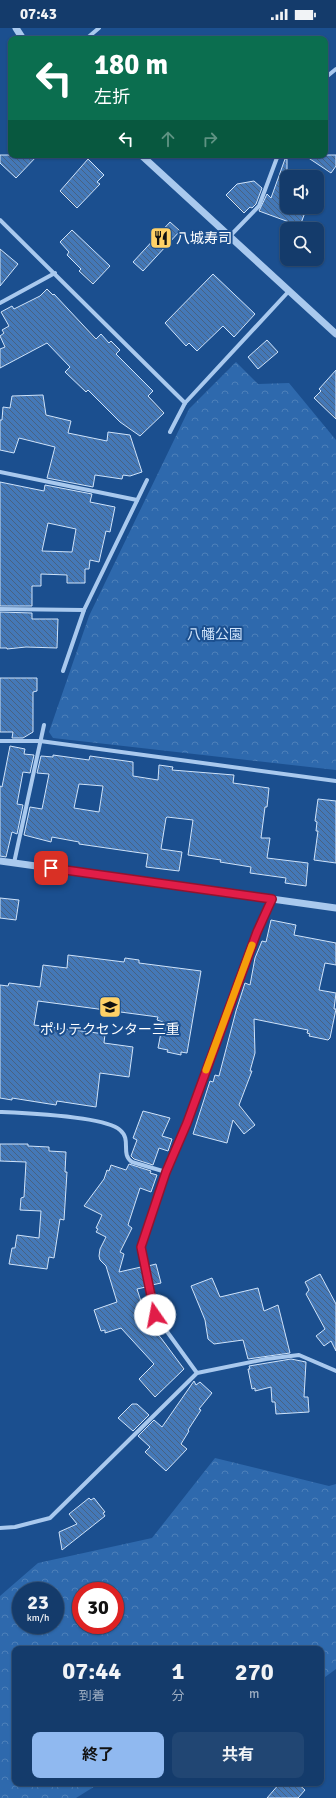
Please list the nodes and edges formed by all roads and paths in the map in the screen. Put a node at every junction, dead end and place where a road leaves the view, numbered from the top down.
1 (99, 28) edge
2 (90, 36) edge
3 (336, 69) edge
4 (328, 76) edge
5 (145, 158) edge
6 (277, 158) edge
7 (0, 220) edge
8 (230, 236) junction
9 (55, 273) junction
10 (289, 291) junction
11 (0, 303) edge
12 (336, 334) edge
13 (185, 403) junction
14 (170, 432) dead end
15 (0, 472) edge
16 (147, 480) dead end
17 (137, 500) junction
18 (0, 609) edge
19 (84, 610) junction
20 (63, 671) dead end
21 (44, 725) dead end
22 (0, 741) edge
23 (40, 741) junction
24 (336, 781) edge
25 (0, 861) edge
26 (14, 864) junction
27 (272, 899) junction
28 (336, 908) edge
29 (0, 1112) edge
30 (166, 1172) junction
31 (336, 1371) edge
32 (197, 1374) junction
33 (0, 1528) edge

1 - 2 street
3 - 4 street
5 - 8 street
6 - 8 street
7 - 9 street
8 - 10 street
9 - 11 street
9 - 13 street
10 - 12 street
10 - 13 street
13 - 14 street
15 - 17 street
16 - 17 street
17 - 19 street
18 - 19 street
19 - 20 street
21 - 23 street
22 - 23 street
23 - 24 street
23 - 26 street
25 - 26 street
26 - 27 street
27 - 28 street
27 - 30 street
29 - 30 street
30 - 32 street
31 - 32 street
32 - 33 street

